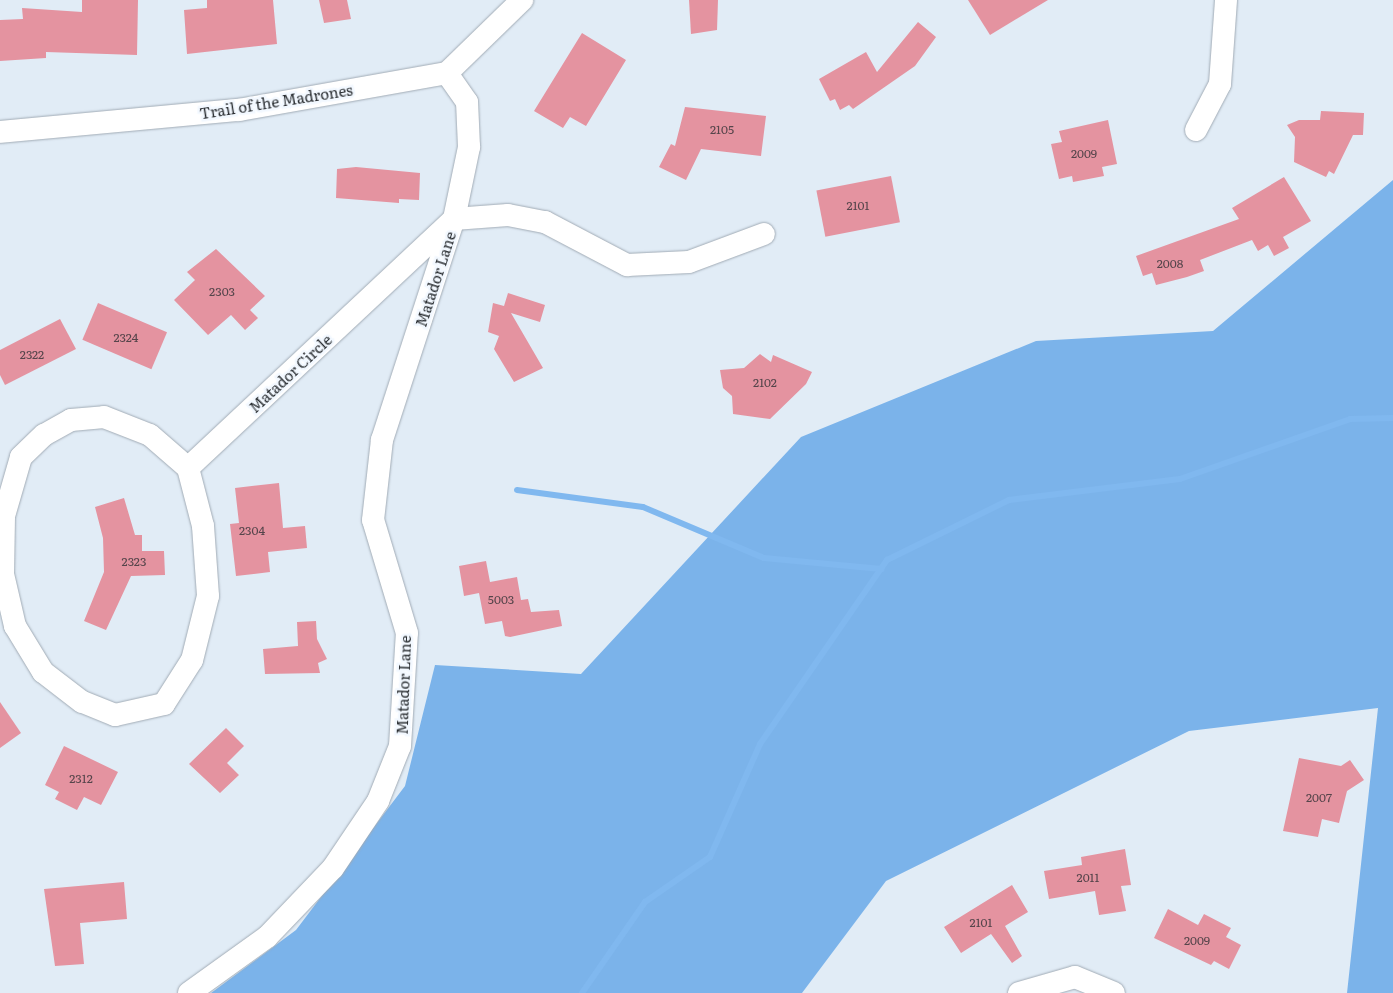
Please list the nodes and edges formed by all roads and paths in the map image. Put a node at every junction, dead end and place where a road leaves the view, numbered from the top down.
1 (522, 0) edge
2 (1226, 0) edge
3 (447, 73) junction
4 (1196, 130) dead end
5 (0, 132) edge
6 (454, 219) junction
7 (764, 234) dead end
8 (392, 277) joint
9 (188, 468) junction
10 (190, 993) edge
11 (1019, 993) edge
12 (1114, 993) edge

1 - 3 street
2 - 4 street
3 - 5 street, Trail of the Madrones
3 - 6 street, Matador Lane
6 - 7 street
6 - 8 street, Matador Lane
6 - 10 street, Matador Lane
8 - 9 street, Matador Circle
9 - 9 street
11 - 12 street

